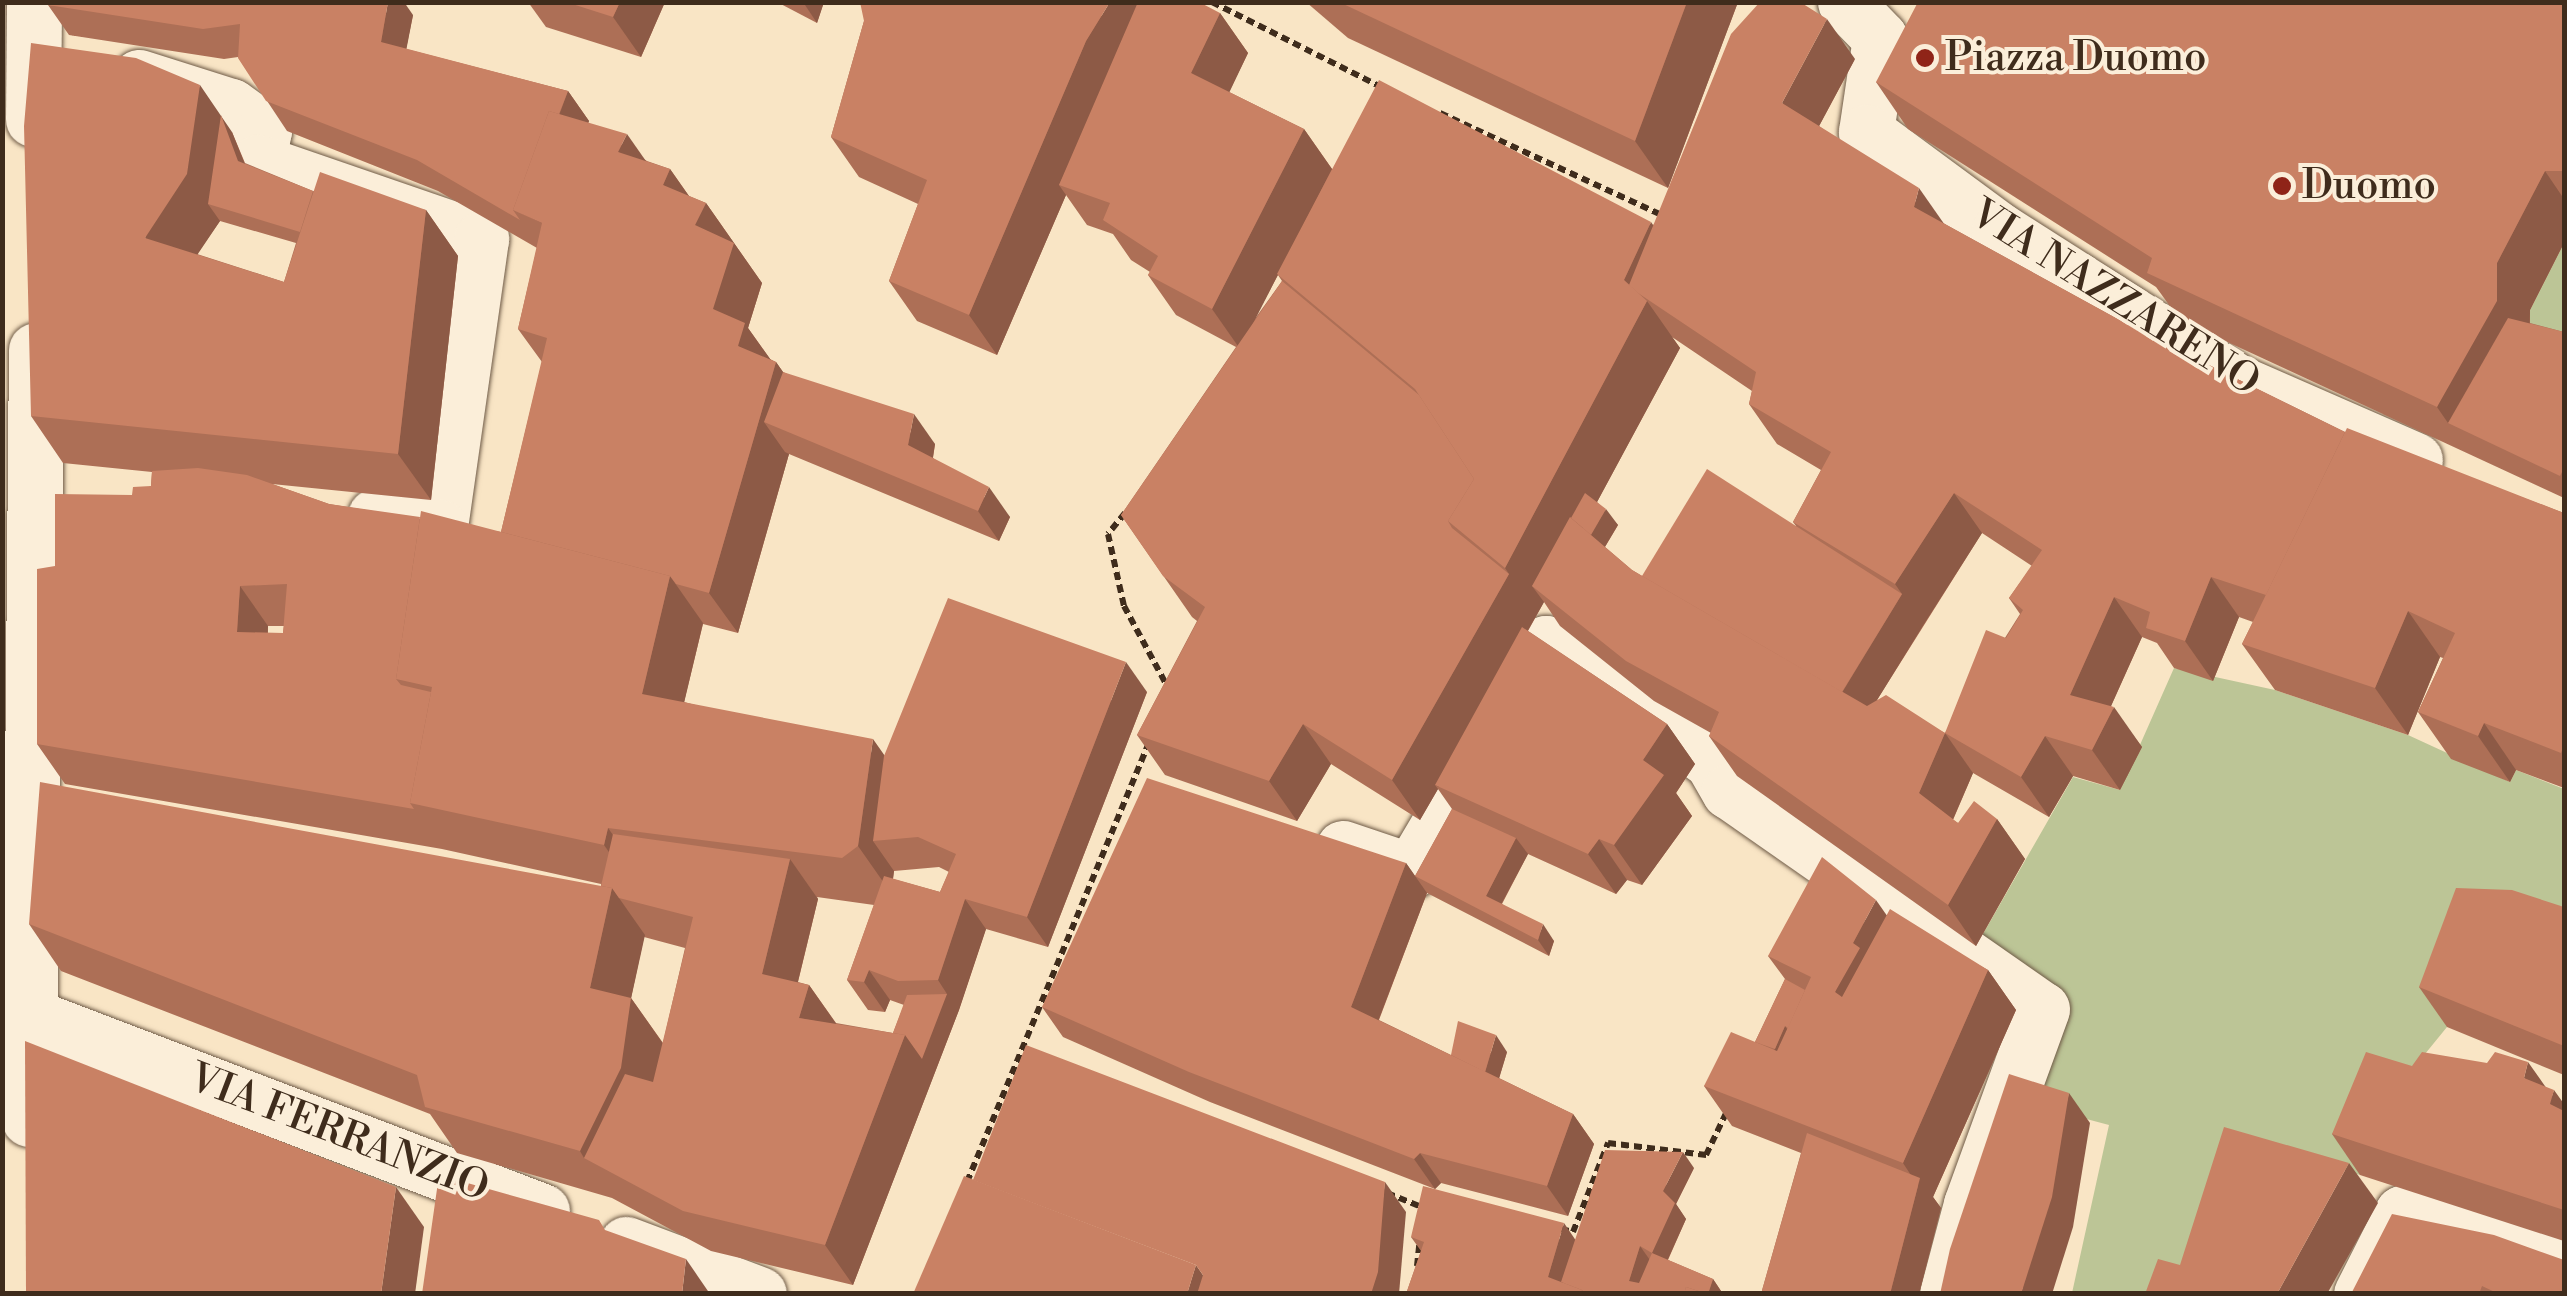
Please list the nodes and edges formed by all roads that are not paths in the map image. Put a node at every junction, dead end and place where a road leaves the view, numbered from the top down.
1 (34, 2) edge
2 (1845, 2) edge
3 (33, 62) junction
4 (32, 172) edge
5 (34, 292) edge
6 (2469, 484) edge
7 (326, 507) edge
8 (94, 508) edge
9 (38, 512) junction
10 (1302, 833) edge
11 (31, 1016) junction
12 (28, 1170) edge
13 (2564, 1266) edge
14 (759, 1294) edge
15 (1947, 1294) edge
16 (2362, 1294) edge

1 - 3 street
2 - 6 street, VIA NAZZARENO
3 - 4 street
3 - 7 street
5 - 9 street
8 - 9 street
9 - 11 street
10 - 15 street
11 - 12 street
11 - 14 street, VIA FERRANZIO
13 - 16 street

